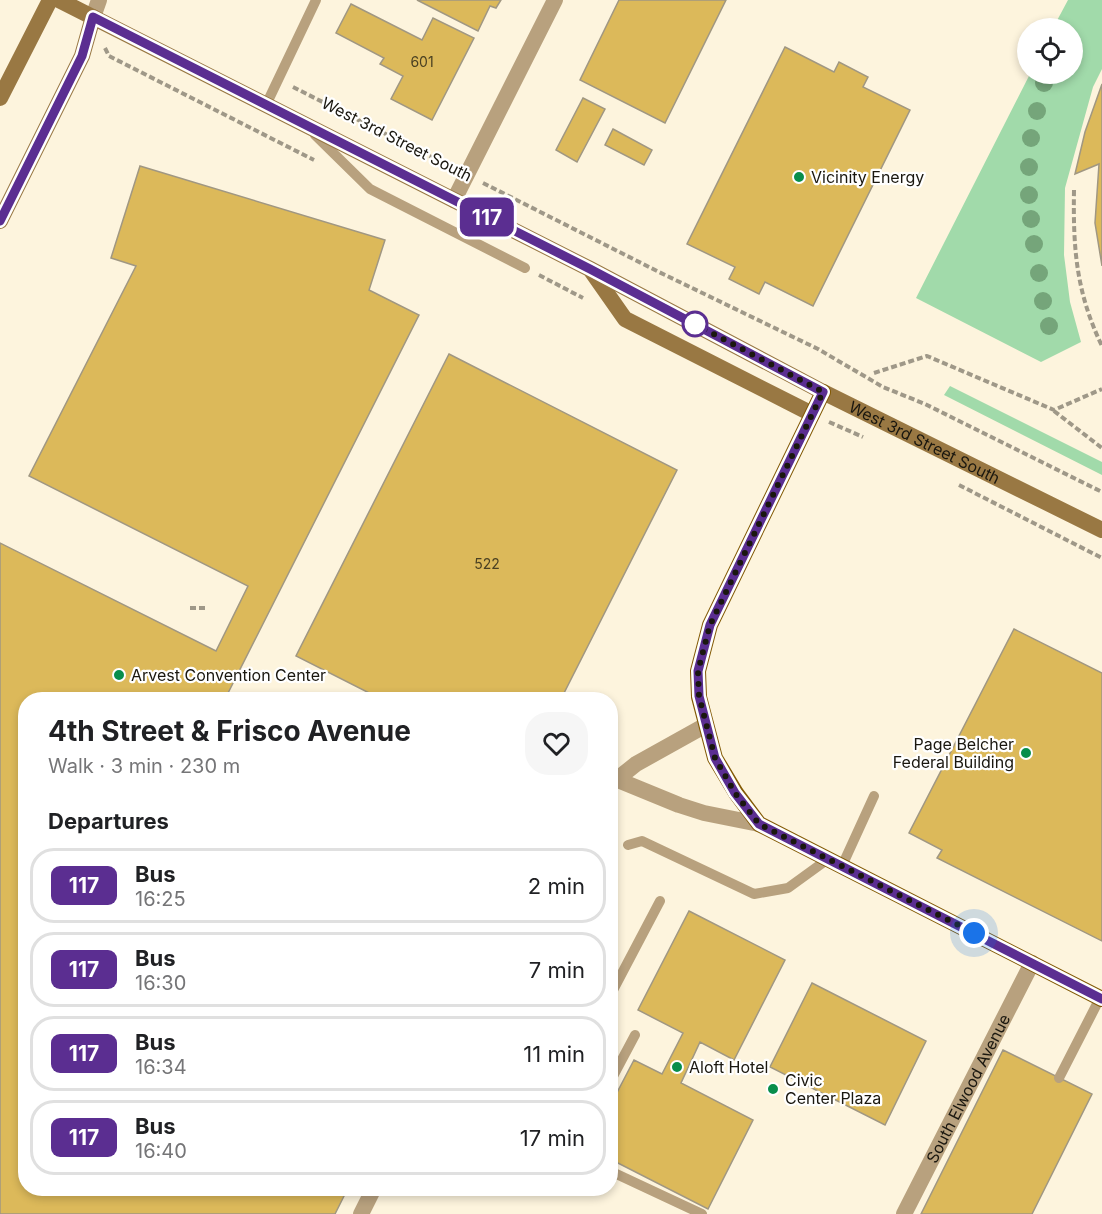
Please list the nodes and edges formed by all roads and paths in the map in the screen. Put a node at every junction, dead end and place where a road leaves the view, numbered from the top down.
1 (50, 0) edge
2 (60, 0) edge
3 (99, 0) edge
4 (316, 0) edge
5 (555, 0) edge
6 (93, 17) junction
7 (278, 79) junction
8 (0, 98) edge
9 (266, 105) junction
10 (306, 125) junction
11 (321, 164) dead end
12 (467, 175) junction
13 (1074, 190) dead end
14 (454, 200) junction
15 (0, 221) edge
16 (525, 268) joint
17 (590, 269) junction
18 (587, 299) dead end
19 (1102, 346) edge
20 (874, 373) dead end
21 (1102, 390) edge
22 (823, 392) junction
23 (1054, 410) junction
24 (812, 414) junction
25 (865, 438) dead end
26 (1102, 448) edge
27 (950, 480) dead end
28 (1102, 492) edge
29 (1102, 530) edge
30 (1102, 558) edge
31 (190, 608) dead end
32 (208, 608) dead end
33 (706, 725) junction
34 (618, 779) edge
35 (618, 783) edge
36 (874, 796) dead end
37 (759, 824) junction
38 (628, 845) dead end
39 (835, 862) junction
40 (660, 901) dead end
41 (1032, 963) junction
42 (618, 981) edge
43 (1101, 998) edge
44 (635, 1035) dead end
45 (618, 1067) edge
46 (1059, 1078) dead end
47 (618, 1176) edge
48 (370, 1196) edge
49 (361, 1214) edge
50 (702, 1214) edge
51 (904, 1214) edge

1 - 8 main road
2 - 6 main road, West 3rd Street South
3 - 6 street
4 - 7 lane
5 - 12 street
6 - 9 main road, West 3rd Street South
6 - 11 path
6 - 15 main road
7 - 9 lane
7 - 12 path, West 3rd Street South
9 - 10 main road, West 3rd Street South
10 - 14 main road, West 3rd Street South
10 - 16 lane
12 - 14 street
12 - 28 path, West 3rd Street South
13 - 19 path
14 - 17 main road, West 3rd Street South
16 - 18 path
17 - 22 main road, West 3rd Street South
17 - 24 main road
20 - 23 path
21 - 23 path
22 - 24 main road
22 - 29 main road, West 3rd Street South
23 - 26 path
24 - 25 path, West 3rd Street South
24 - 33 main road
27 - 30 path, West 3rd Street South
31 - 32 path
33 - 34 street
33 - 37 main road
35 - 37 street
36 - 39 lane
37 - 39 main road
38 - 39 lane
39 - 41 main road
40 - 42 lane
41 - 43 main road
41 - 51 street, South Elwood Avenue
43 - 46 lane
44 - 45 lane
47 - 50 lane
48 - 49 street

